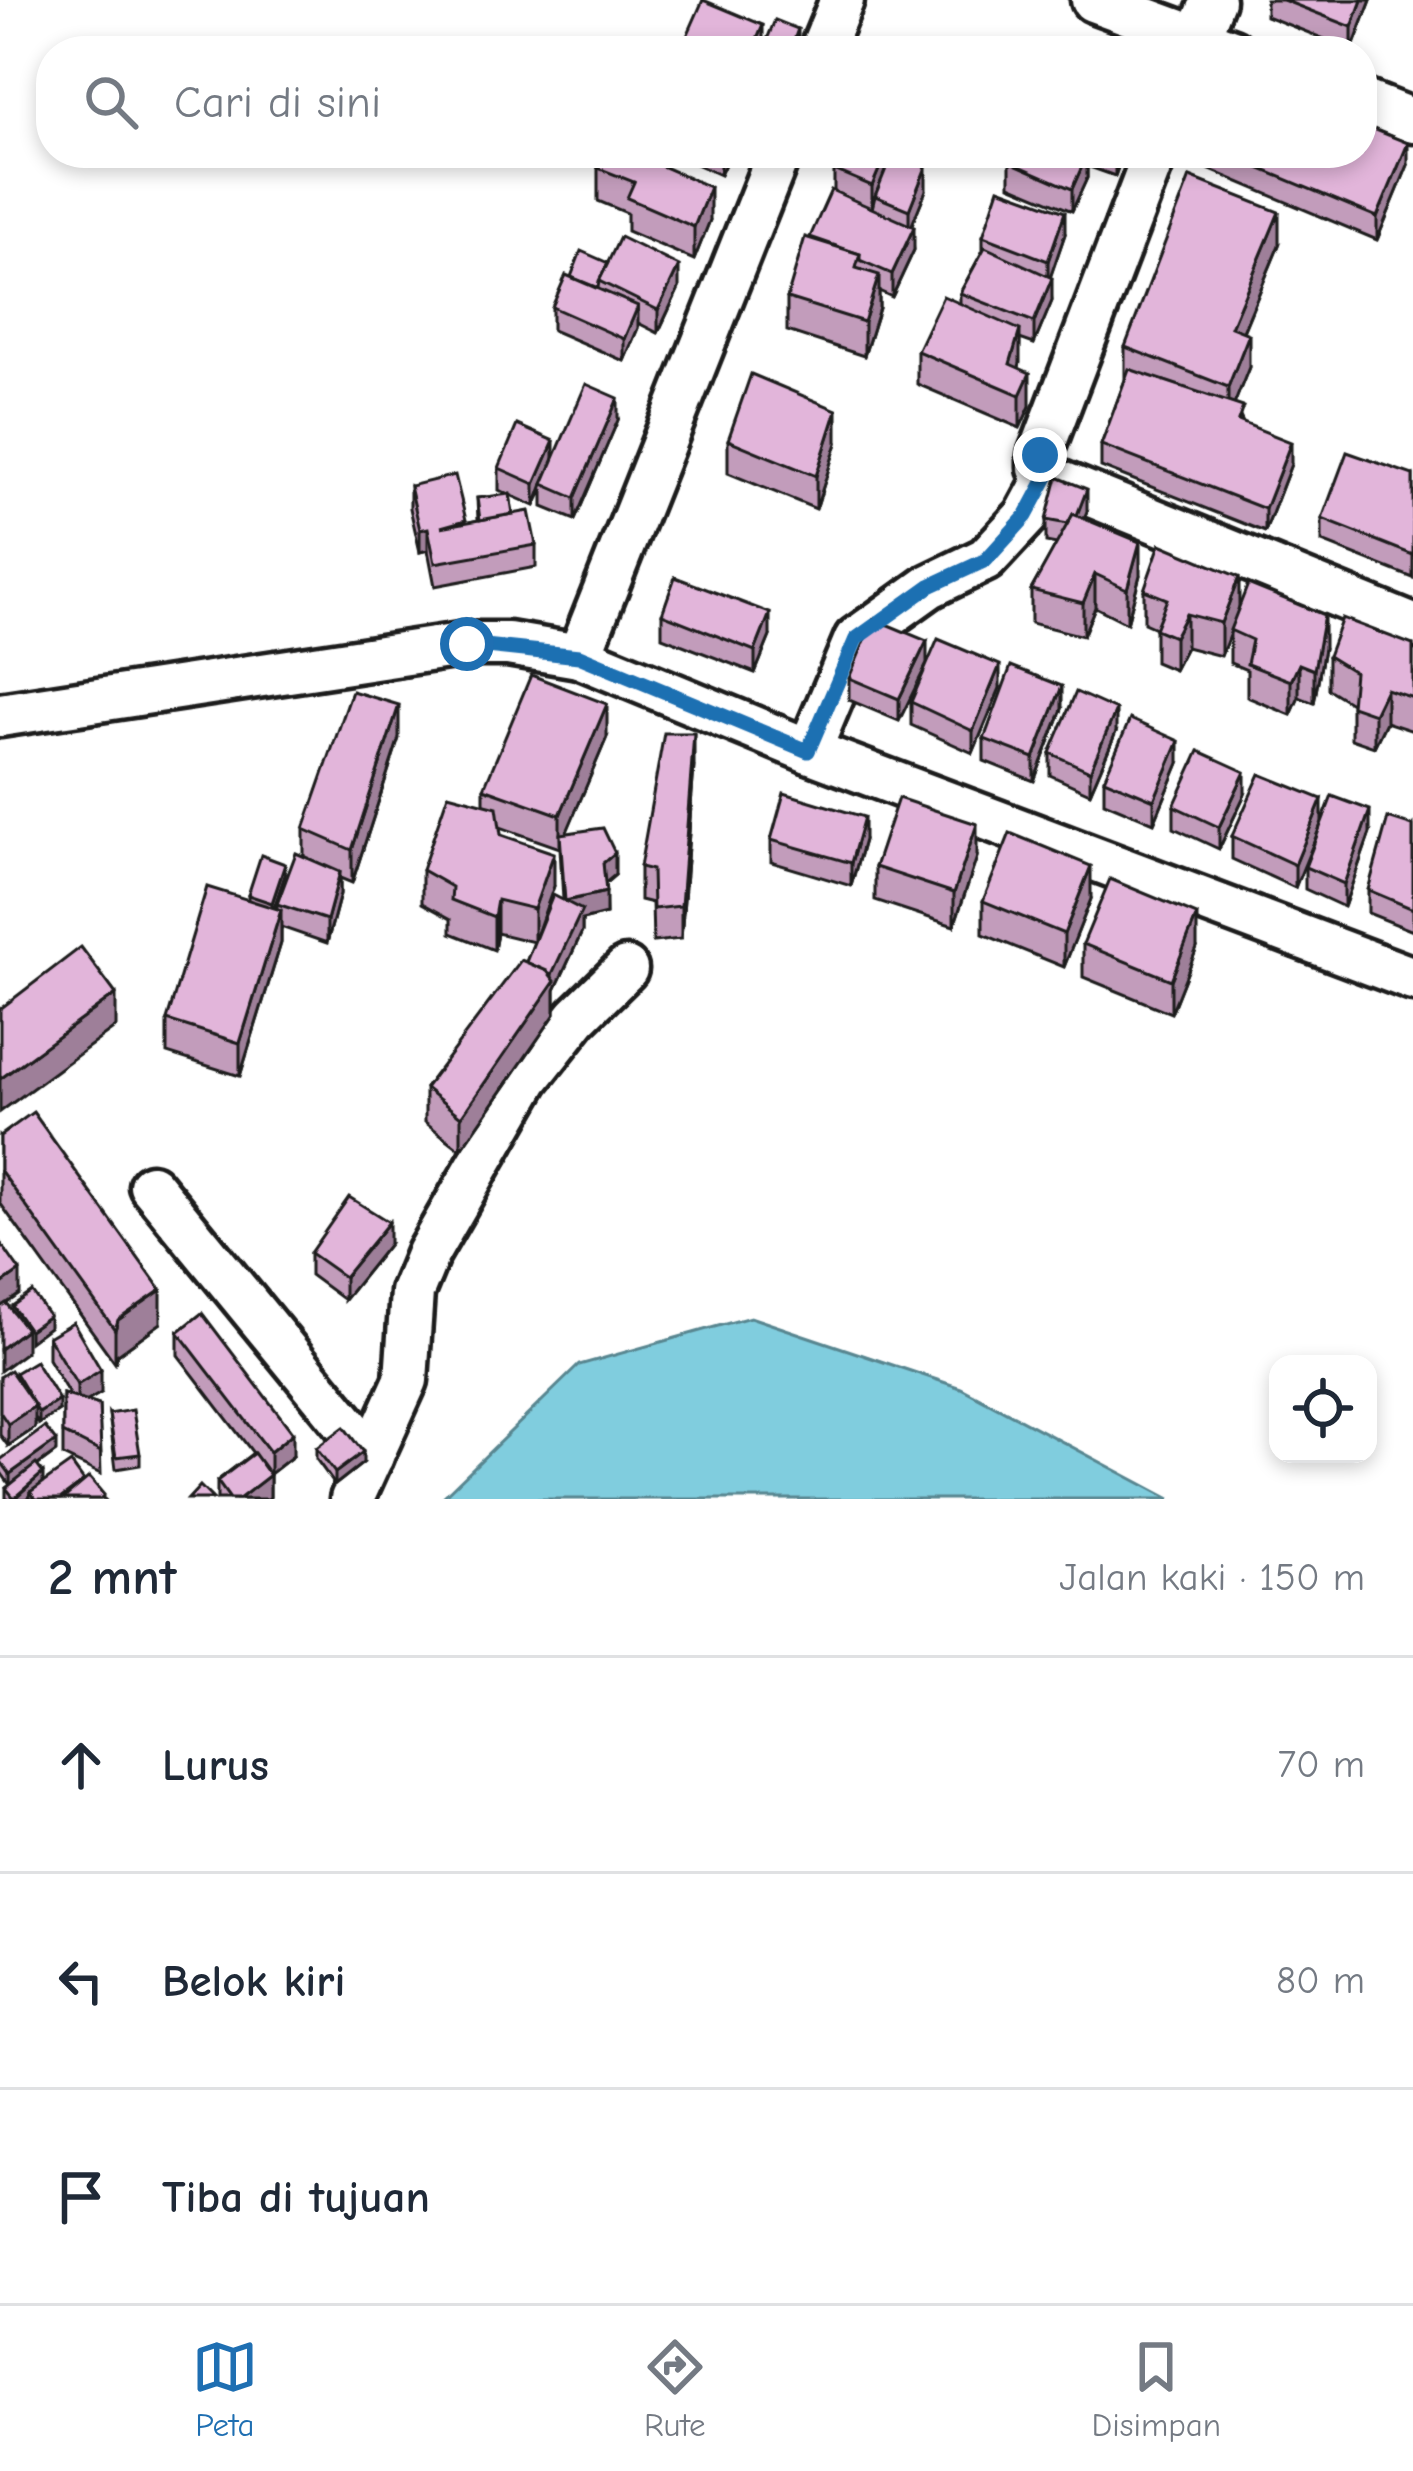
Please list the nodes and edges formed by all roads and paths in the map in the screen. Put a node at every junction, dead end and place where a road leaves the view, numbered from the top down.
1 (842, 0) edge
2 (1093, 0) edge
3 (1209, 35) edge
4 (827, 36) edge
5 (1377, 107) edge
6 (1413, 121) edge
7 (773, 168) edge
8 (1149, 168) edge
9 (1047, 477) junction
10 (1413, 626) edge
11 (579, 656) junction
12 (0, 715) edge
13 (808, 751) junction
14 (626, 969) dead end
15 (1413, 979) edge
16 (151, 1186) dead end
17 (372, 1456) junction
18 (352, 1499) edge

1 - 4 street
2 - 3 street
5 - 6 street
7 - 11 street
8 - 9 street
9 - 10 street
9 - 13 street
11 - 12 street
11 - 13 street
13 - 15 street
14 - 17 street
16 - 17 street
17 - 18 street

